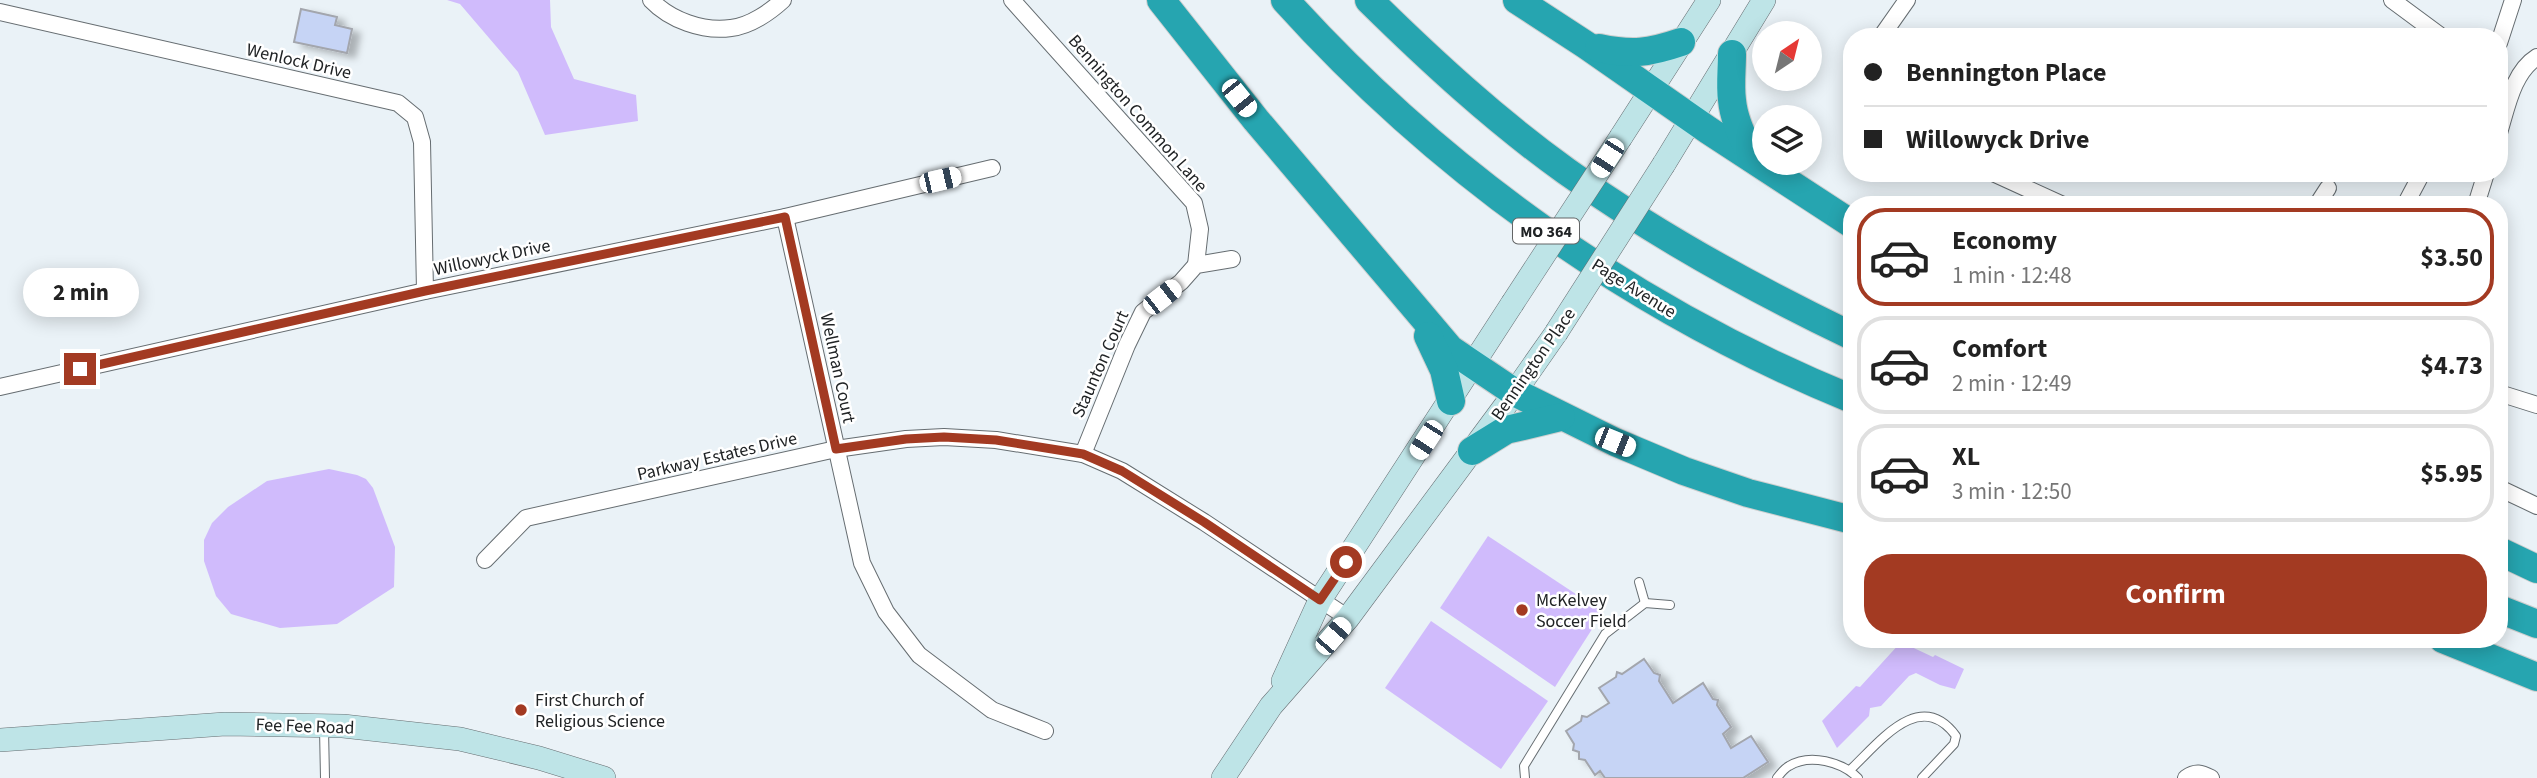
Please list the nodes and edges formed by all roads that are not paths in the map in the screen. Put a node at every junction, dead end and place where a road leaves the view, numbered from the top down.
1 (651, 0) edge
2 (783, 0) edge
3 (1013, 0) edge
4 (1161, 0) edge
5 (1285, 0) edge
6 (1369, 0) edge
7 (1517, 0) edge
8 (1709, 0) edge
9 (1764, 0) edge
10 (1907, 0) edge
11 (2392, 0) edge
12 (2513, 0) edge
13 (0, 12) edge
14 (1887, 28) edge
15 (2430, 28) edge
16 (2504, 28) edge
17 (1681, 42) junction
18 (1586, 45) junction
19 (1732, 54) junction
20 (2537, 57) edge
21 (1650, 90) junction
22 (2508, 104) edge
23 (1693, 120) junction
24 (1752, 158) joint
25 (992, 168) dead end
26 (1778, 175) edge
27 (2013, 182) edge
28 (2328, 188) dead end
29 (2043, 196) edge
30 (2323, 196) edge
31 (785, 217) junction
32 (1843, 218) edge
33 (1232, 259) dead end
34 (1196, 265) junction
35 (425, 291) junction
36 (1415, 309) junction
37 (1843, 332) edge
38 (1474, 366) junction
39 (0, 387) edge
40 (1514, 392) junction
41 (1843, 395) edge
42 (2508, 396) edge
43 (1451, 401) junction
44 (2537, 405) edge
45 (1561, 417) junction
46 (836, 449) junction
47 (1472, 451) junction
48 (1083, 454) junction
49 (2508, 492) edge
50 (2537, 506) edge
51 (1843, 518) edge
52 (2508, 555) edge
53 (485, 560) dead end
54 (2508, 560) edge
55 (2532, 567) edge
56 (1639, 582) dead end
57 (1320, 600) junction
58 (1645, 603) junction
59 (1670, 605) dead end
60 (2508, 613) edge
61 (1348, 618) junction
62 (2537, 624) edge
63 (2463, 648) edge
64 (2537, 677) edge
65 (1271, 706) junction
66 (324, 726) junction
67 (1045, 731) dead end
68 (0, 740) edge
69 (1850, 770) junction
70 (323, 775) edge
71 (604, 778) edge
72 (1223, 778) edge
73 (1524, 778) edge
74 (1777, 778) edge
75 (1858, 778) edge
76 (1922, 778) edge
77 (2186, 778) edge
78 (2211, 778) edge

1 - 2 street
3 - 34 street, Bennington Common Lane
4 - 36 highway
5 - 41 highway, Page Avenue / MO 364
6 - 37 highway
7 - 18 highway
8 - 17 main road, Bennington Place
9 - 19 main road, Bennington Place
10 - 14 street
11 - 15 street
12 - 16 street
13 - 35 street, Wenlock Drive
17 - 18 highway
17 - 21 main road, Bennington Place
18 - 21 highway
19 - 23 main road, Bennington Place
19 - 24 highway
20 - 22 street
21 - 23 highway
21 - 38 main road, Bennington Place, bridge
23 - 24 highway
23 - 40 main road, Bennington Place, bridge
25 - 31 street, Willowyck Drive
26 - 32 highway
27 - 29 street
28 - 30 street
31 - 35 street, Willowyck Drive
31 - 46 street, Wellman Court
33 - 34 street
34 - 48 street, Staunton Court
35 - 39 street, Willowyck Drive
36 - 38 highway
36 - 43 highway
38 - 40 highway
38 - 43 main road, Bennington Place
40 - 45 highway
40 - 47 main road, Bennington Place
42 - 44 street
43 - 57 main road, Bennington Place
45 - 47 highway
45 - 51 highway
46 - 48 street, Parkway Estates Drive
46 - 53 street, Parkway Estates Drive
46 - 67 street, Wellman Court
47 - 61 main road, Bennington Place
48 - 57 street, Parkway Estates Drive
49 - 50 street
52 - 55 highway
54 - 55 highway
56 - 58 lane
57 - 61 street, Parkway Estates Drive
57 - 65 main road, Bennington Place
58 - 59 lane
58 - 73 lane
60 - 62 highway
61 - 65 main road, Bennington Place
63 - 64 highway
65 - 72 main road, Bennington Place
66 - 68 main road, Fee Fee Road
66 - 70 lane
66 - 71 main road, Fee Fee Road
69 - 74 lane
69 - 75 lane
69 - 76 lane
77 - 78 street

